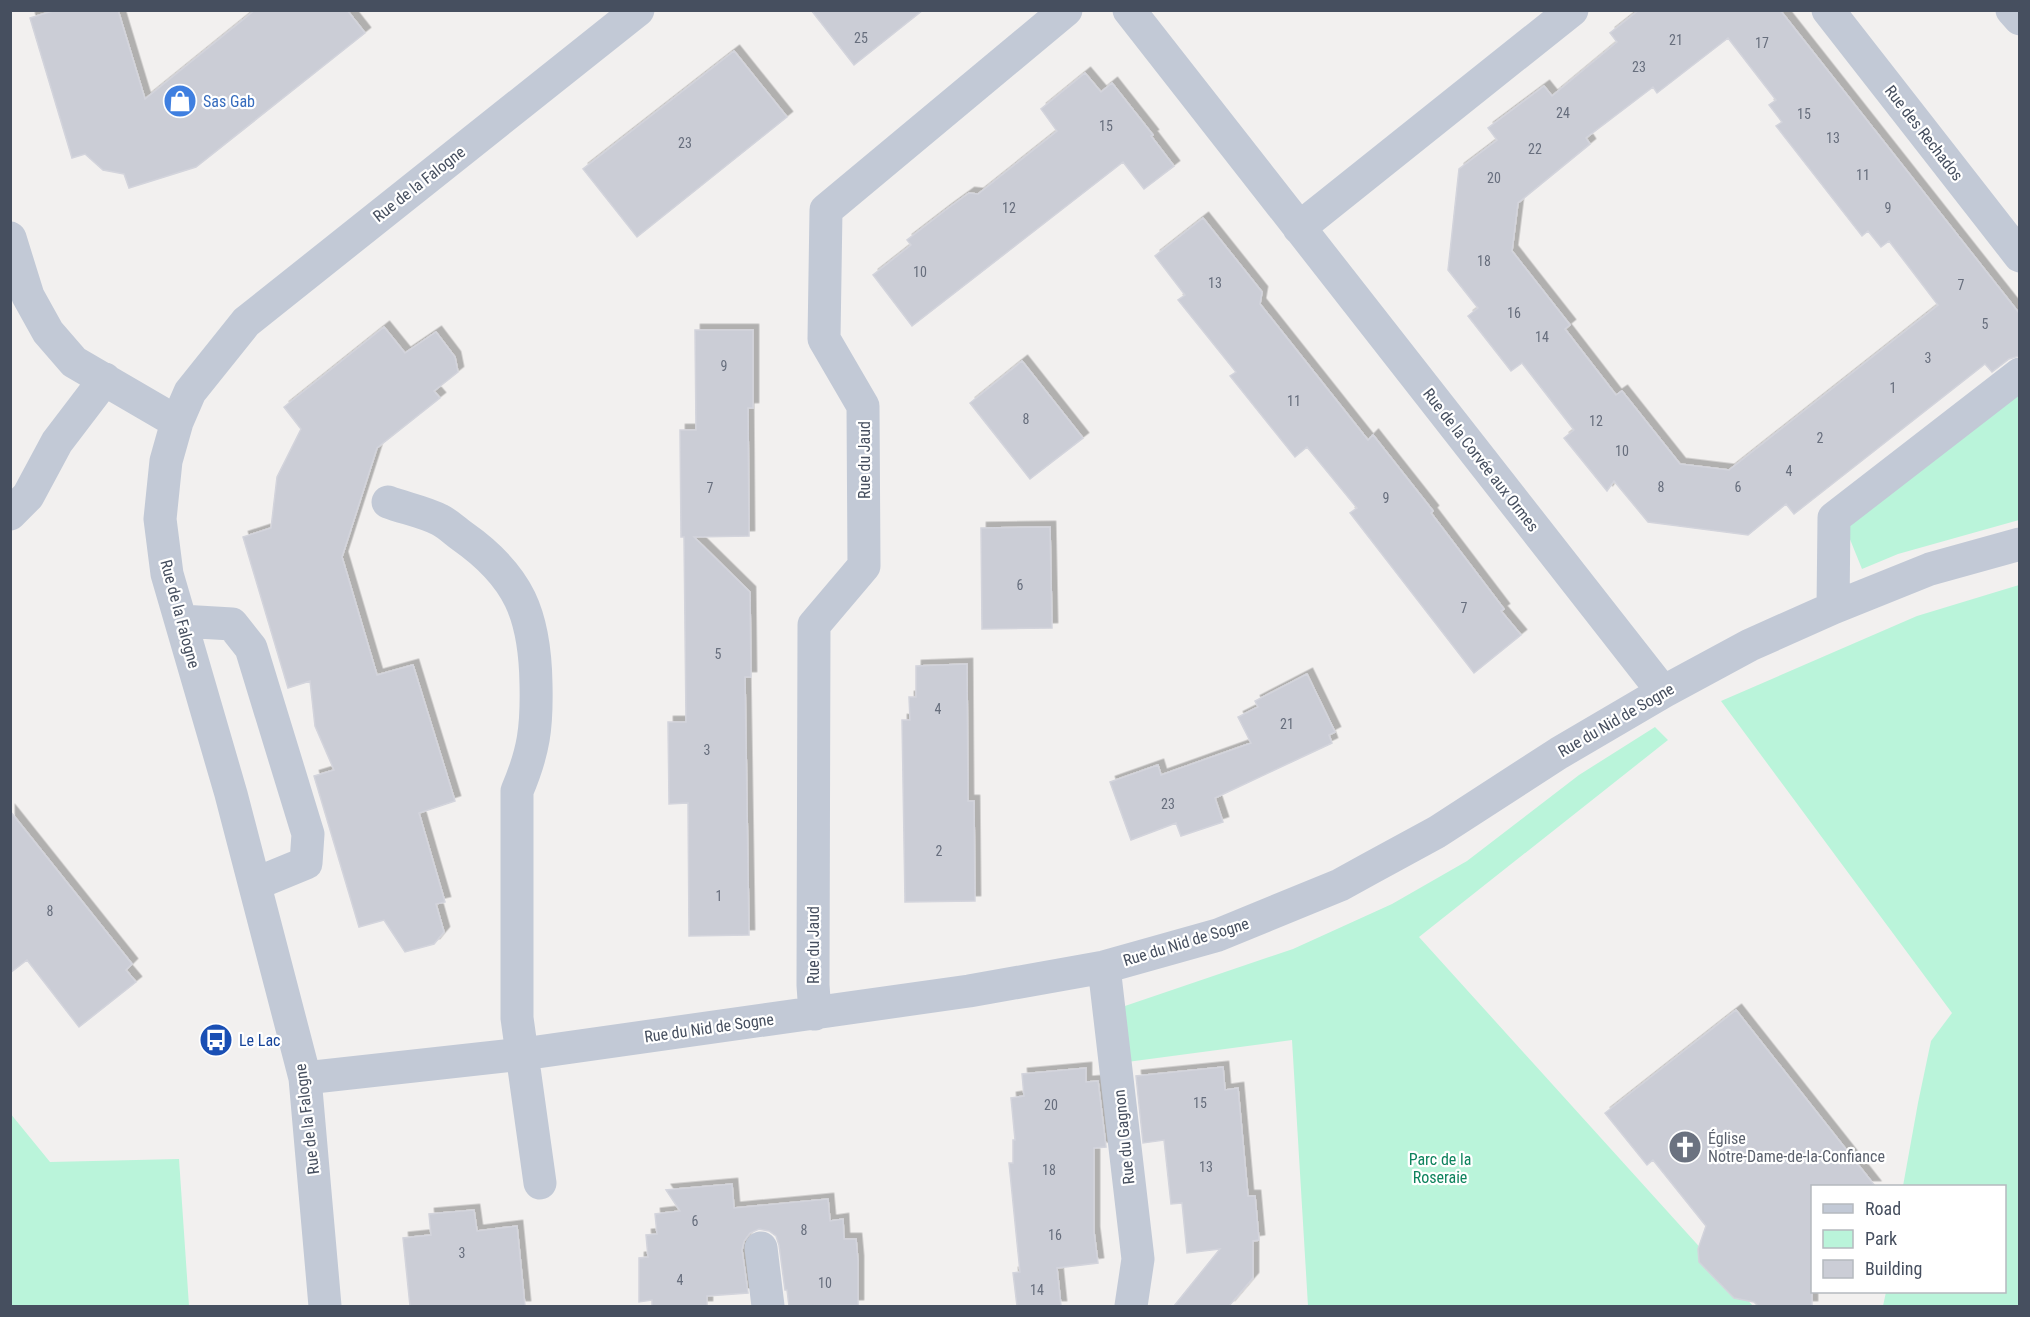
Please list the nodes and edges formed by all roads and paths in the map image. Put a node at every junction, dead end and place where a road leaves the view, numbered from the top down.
1 (638, 10) edge
2 (1066, 10) edge
3 (1129, 10) edge
4 (1828, 10) edge
5 (2012, 10) edge
6 (1562, 19) edge
7 (2019, 19) edge
8 (1299, 228) junction
9 (10, 238) edge
10 (2019, 255) edge
11 (2019, 374) edge
12 (105, 379) junction
13 (177, 422) junction
14 (388, 502) dead end
15 (10, 514) edge
16 (2019, 544) edge
17 (1833, 608) junction
18 (181, 621) junction
19 (1663, 692) junction
20 (255, 884) junction
21 (1104, 967) junction
22 (815, 1014) junction
23 (523, 1054) junction
24 (305, 1078) junction
25 (540, 1183) dead end
26 (761, 1248) dead end
27 (325, 1306) edge
28 (768, 1306) edge
29 (1131, 1306) edge

1 - 13 street, Rue de la Falogne
2 - 22 street, Rue du Jaud
3 - 8 street, Rue de la Corvée aux Ormes
4 - 10 street, Rue des Rechados
5 - 7 street
6 - 8 street
8 - 19 street, Rue de la Corvée aux Ormes
9 - 12 street
11 - 17 street
12 - 13 street
12 - 15 street
13 - 18 street, Rue de la Falogne
14 - 23 street
16 - 17 street, Rue du Nid de Sogne
17 - 19 street, Rue du Nid de Sogne
18 - 20 street, Rue de la Falogne
18 - 20 street
19 - 21 street, Rue du Nid de Sogne
20 - 24 street, Rue de la Falogne
21 - 22 street, Rue du Nid de Sogne
21 - 29 street, Rue du Gagnon
22 - 23 street, Rue du Nid de Sogne
23 - 24 street, Rue du Nid de Sogne
23 - 25 street
24 - 27 street, Rue de la Falogne
26 - 28 street

